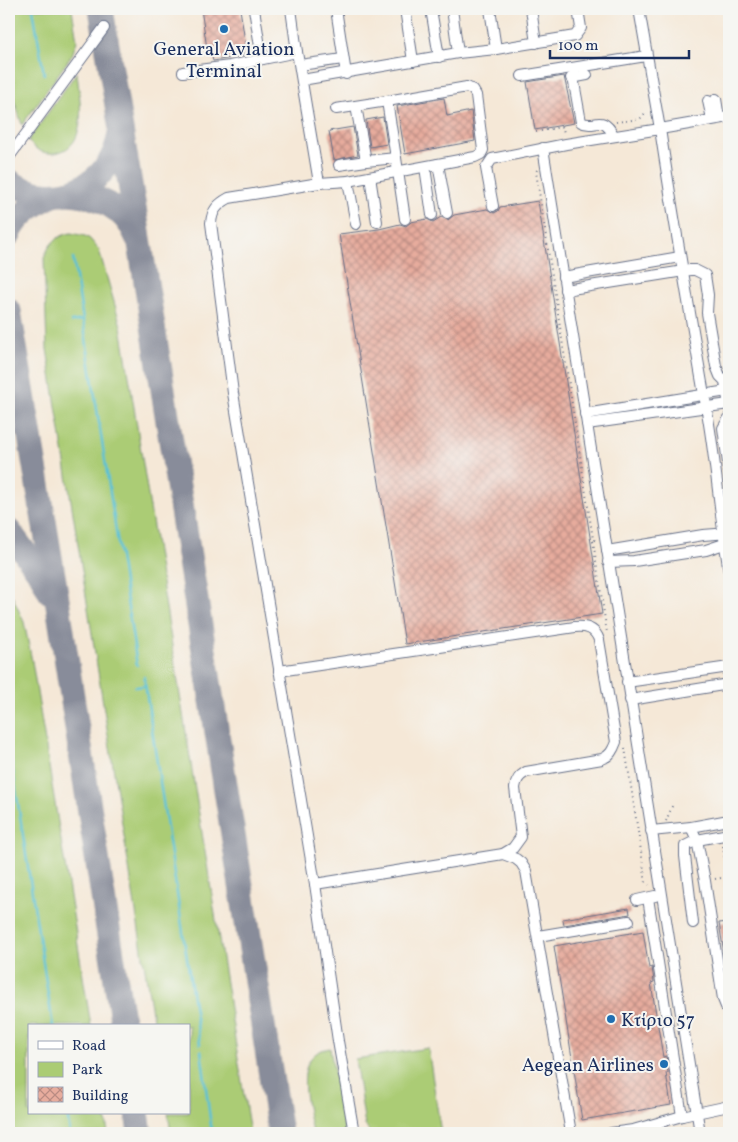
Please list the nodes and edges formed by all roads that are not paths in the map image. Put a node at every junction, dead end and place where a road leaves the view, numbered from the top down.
1 (254, 9) edge
2 (291, 9) edge
3 (336, 9) edge
4 (405, 9) edge
5 (431, 9) edge
6 (452, 9) edge
7 (490, 9) edge
8 (531, 9) edge
9 (578, 9) edge
10 (639, 9) edge
11 (104, 28) dead end
12 (536, 43) junction
13 (496, 49) junction
14 (297, 52) junction
15 (458, 53) junction
16 (646, 56) junction
17 (440, 57) junction
18 (262, 59) junction
19 (344, 59) junction
20 (413, 62) junction
21 (300, 65) junction
22 (183, 72) dead end
23 (346, 74) junction
24 (586, 75) dead end
25 (522, 76) dead end
26 (302, 80) junction
27 (712, 100) dead end
28 (387, 101) junction
29 (356, 106) junction
30 (336, 109) dead end
31 (720, 118) edge
32 (660, 129) junction
33 (614, 136) junction
34 (543, 148) junction
35 (9, 157) edge
36 (396, 158) junction
37 (366, 161) junction
38 (438, 164) junction
39 (339, 165) dead end
40 (425, 167) junction
41 (398, 172) junction
42 (370, 177) junction
43 (348, 181) junction
44 (319, 182) junction
45 (493, 206) dead end
46 (447, 213) dead end
47 (432, 215) dead end
48 (405, 219) dead end
49 (377, 222) dead end
50 (356, 224) dead end
51 (680, 257) junction
52 (682, 271) junction
53 (563, 277) junction
54 (565, 290) junction
55 (726, 386) junction
56 (704, 394) junction
57 (729, 405) edge
58 (706, 407) junction
59 (729, 418) edge
60 (586, 419) junction
61 (729, 470) edge
62 (725, 537) edge
63 (606, 551) junction
64 (608, 562) junction
65 (729, 572) edge
66 (729, 667) edge
67 (279, 671) junction
68 (627, 682) junction
69 (729, 684) edge
70 (630, 700) junction
71 (729, 820) edge
72 (691, 827) junction
73 (651, 831) junction
74 (725, 834) edge
75 (696, 840) junction
76 (503, 854) junction
77 (315, 884) junction
78 (661, 895) junction
79 (648, 898) junction
80 (636, 900) dead end
81 (629, 921) dead end
82 (693, 923) dead end
83 (538, 936) junction
84 (729, 1014) edge
85 (729, 1106) edge
86 (695, 1113) junction
87 (682, 1116) junction
88 (354, 1133) edge
89 (571, 1133) edge
90 (611, 1133) edge
91 (700, 1133) edge

1 - 18 street
2 - 14 street
3 - 19 street
4 - 20 street
5 - 17 street
6 - 15 street
7 - 13 street
8 - 12 street
9 - 12 street
10 - 16 street
11 - 35 street
12 - 13 street
13 - 15 street
14 - 18 street
14 - 21 street
15 - 17 street
16 - 25 street
16 - 32 street
17 - 20 street
18 - 22 street
19 - 21 street
19 - 23 street
20 - 23 street
21 - 26 street
23 - 26 street
24 - 33 street
26 - 44 street
27 - 31 street
28 - 29 street
28 - 36 street
28 - 38 street
29 - 30 street
29 - 37 street
31 - 32 street
32 - 33 street
32 - 51 street
33 - 34 street
34 - 45 street
34 - 53 street
36 - 37 street
36 - 41 street
37 - 39 street
38 - 40 street
38 - 46 street
40 - 41 street
40 - 47 street
41 - 42 street
41 - 48 street
42 - 43 street
42 - 49 street
43 - 44 street
43 - 50 street
44 - 67 street
51 - 52 street
51 - 53 street
52 - 54 street
52 - 55 street
52 - 56 street
53 - 54 street
54 - 60 street
55 - 56 street
55 - 57 street
56 - 58 street
56 - 60 street
57 - 58 street
58 - 60 street
58 - 62 street
59 - 61 street
60 - 63 street
62 - 63 street
62 - 64 street
62 - 65 street
63 - 64 street
64 - 68 street
66 - 68 street
67 - 76 street
67 - 77 street
68 - 70 street
69 - 70 street
70 - 73 street
71 - 72 street
72 - 73 street
72 - 75 street
73 - 78 street
74 - 75 street
75 - 82 street
75 - 84 street
76 - 77 street
76 - 83 street
77 - 88 street
78 - 79 street
78 - 86 street
79 - 80 street
79 - 87 street
81 - 83 street
83 - 89 street
85 - 86 street
86 - 87 street
86 - 91 street
87 - 90 street

